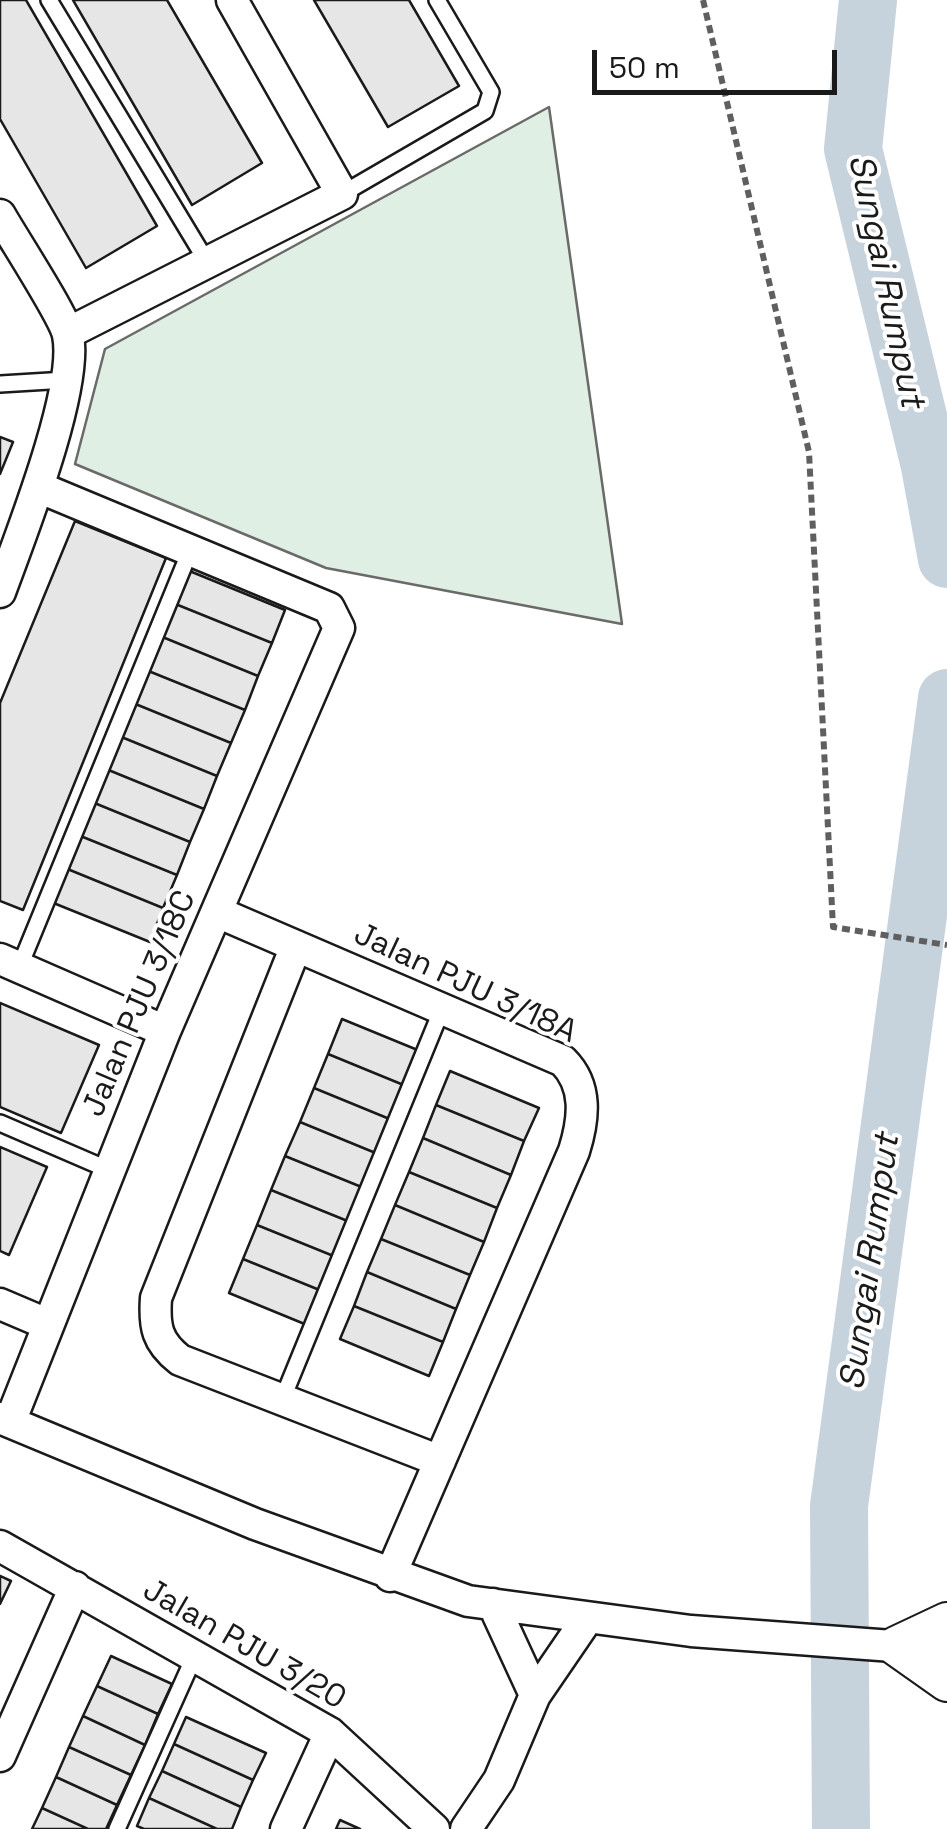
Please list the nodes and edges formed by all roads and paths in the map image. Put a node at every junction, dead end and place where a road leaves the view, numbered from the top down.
1 (49, 0) edge
2 (232, 0) edge
3 (436, 0) edge
4 (704, 0) edge
5 (342, 194) junction
6 (0, 215) edge
7 (207, 262) junction
8 (68, 333) junction
9 (66, 380) junction
10 (0, 384) edge
11 (38, 488) junction
12 (190, 550) junction
13 (0, 592) edge
14 (217, 912) junction
15 (947, 945) edge
16 (296, 946) junction
17 (10, 963) edge
18 (442, 1009) junction
19 (165, 1031) junction
20 (0, 1123) edge
21 (109, 1170) junction
22 (0, 1304) edge
23 (47, 1324) junction
24 (282, 1400) junction
25 (5, 1420) edge
26 (440, 1462) junction
27 (0, 1546) edge
28 (390, 1576) junction
29 (76, 1587) junction
30 (493, 1604) junction
31 (587, 1620) junction
32 (947, 1622) edge
33 (883, 1645) junction
34 (947, 1650) edge
35 (195, 1655) junction
36 (947, 1682) edge
37 (535, 1695) junction
38 (330, 1733) junction
39 (0, 1756) edge
40 (118, 1829) edge
41 (286, 1829) edge
42 (434, 1829) edge
43 (466, 1829) edge

1 - 7 lane
2 - 5 street
3 - 5 lane
4 - 15 path
5 - 7 street
6 - 8 street
7 - 8 street
8 - 9 street
9 - 10 lane
9 - 11 street
11 - 12 street
11 - 13 street
12 - 14 street, Jalan PJU 3/18C
12 - 17 lane
14 - 16 street, Jalan PJU 3/18A
14 - 19 street, Jalan PJU 3/18C
16 - 18 street, Jalan PJU 3/18A
16 - 24 street
17 - 19 street
18 - 24 lane
18 - 26 street, Jalan PJU 3/18A
19 - 21 street, Jalan PJU 3/18C
20 - 21 lane
21 - 23 street, Jalan PJU 3/18C
22 - 23 street
23 - 25 street, Jalan PJU 3/18C
24 - 26 street
25 - 28 street
26 - 28 street, Jalan PJU 3/18A
27 - 29 street, Jalan PJU 3/20
28 - 30 street
29 - 35 street, Jalan PJU 3/20
29 - 39 street
30 - 31 street
30 - 37 street
31 - 33 street
31 - 37 street
32 - 33 street
33 - 34 street
33 - 36 street
35 - 38 street, Jalan PJU 3/20
35 - 40 lane
37 - 43 street
38 - 41 street
38 - 42 street, Jalan PJU 3/20

